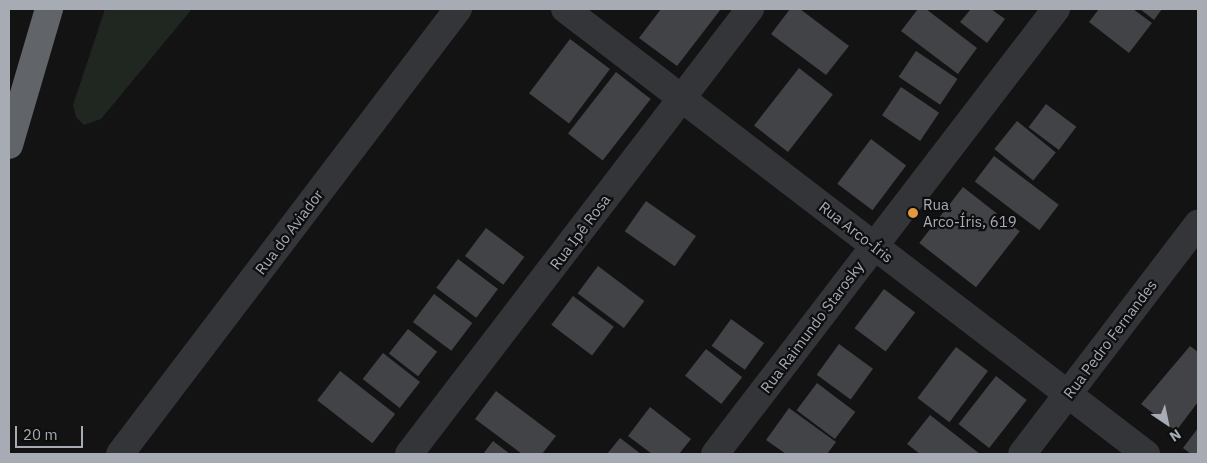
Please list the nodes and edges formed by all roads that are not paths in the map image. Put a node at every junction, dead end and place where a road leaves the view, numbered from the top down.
1 (49, 9) edge
2 (458, 9) edge
3 (565, 9) edge
4 (750, 9) edge
5 (1056, 9) edge
6 (682, 98) junction
7 (9, 145) edge
8 (1198, 224) edge
9 (874, 246) junction
10 (1068, 394) junction
11 (120, 454) edge
12 (409, 454) edge
13 (715, 454) edge
14 (1022, 454) edge
15 (1146, 454) edge

1 - 7 highway
2 - 11 street, Rua do Aviador
3 - 6 street, Rua Arco-Íris
4 - 6 street, Rua Ipê Rosa
5 - 9 street, Rua Raimundo Starosky
6 - 9 street, Rua Arco-Íris
6 - 12 street, Rua Ipê Rosa
8 - 10 street, Rua Pedro Fernandes
9 - 10 street, Rua Arco-Íris
9 - 13 street, Rua Raimundo Starosky
10 - 14 street, Rua Pedro Fernandes
10 - 15 street, Rua Arco-Íris

